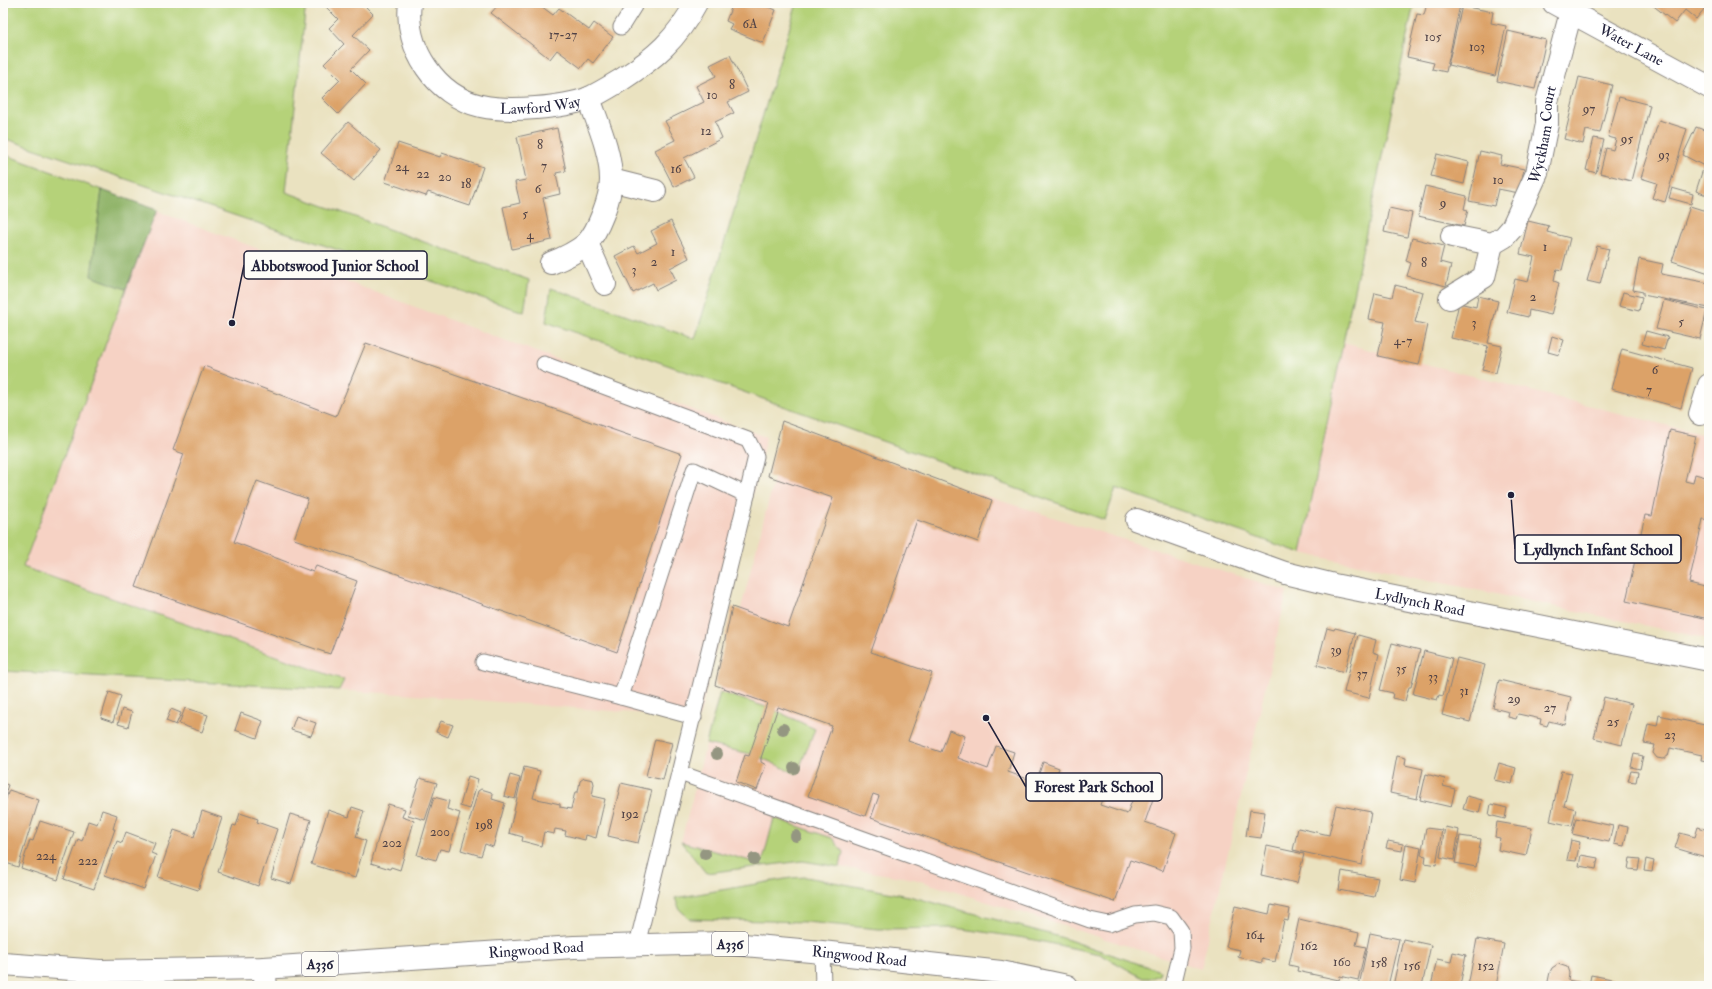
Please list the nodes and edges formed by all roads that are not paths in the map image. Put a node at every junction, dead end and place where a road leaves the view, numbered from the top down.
1 (410, 3) edge
2 (636, 3) edge
3 (696, 3) edge
4 (1562, 8) edge
5 (620, 27) dead end
6 (1709, 86) edge
7 (589, 98) junction
8 (611, 180) junction
9 (655, 191) dead end
10 (1452, 236) dead end
11 (587, 243) junction
12 (1492, 244) junction
13 (551, 263) dead end
14 (605, 284) dead end
15 (1450, 298) dead end
16 (544, 364) dead end
17 (1709, 386) edge
18 (1700, 414) dead end
19 (747, 495) junction
20 (1136, 520) dead end
21 (1709, 660) edge
22 (483, 662) dead end
23 (621, 697) junction
24 (694, 717) junction
25 (680, 773) junction
26 (637, 945) junction
27 (822, 952) junction
28 (3, 965) edge
29 (265, 977) edge
30 (823, 986) edge
31 (1067, 986) edge
32 (1173, 986) edge

1 - 7 street, Lawford Way
2 - 5 lane
3 - 7 street, Lawford Way
4 - 6 street, Water Lane
4 - 12 street, Wyckham Court
7 - 8 street
8 - 9 street
8 - 11 street
10 - 12 street
11 - 13 street
11 - 14 street
12 - 15 street
16 - 19 lane
17 - 18 street
19 - 23 lane
19 - 24 lane
20 - 21 street, Lydlynch Road
22 - 23 lane
23 - 24 lane
24 - 25 lane
25 - 26 lane
25 - 32 lane
26 - 27 street, Ringwood Road / A336
26 - 29 street, Ringwood Road / A336
27 - 30 lane
27 - 31 street, Ringwood Road / A336
28 - 29 street, Ringwood Road / A336

